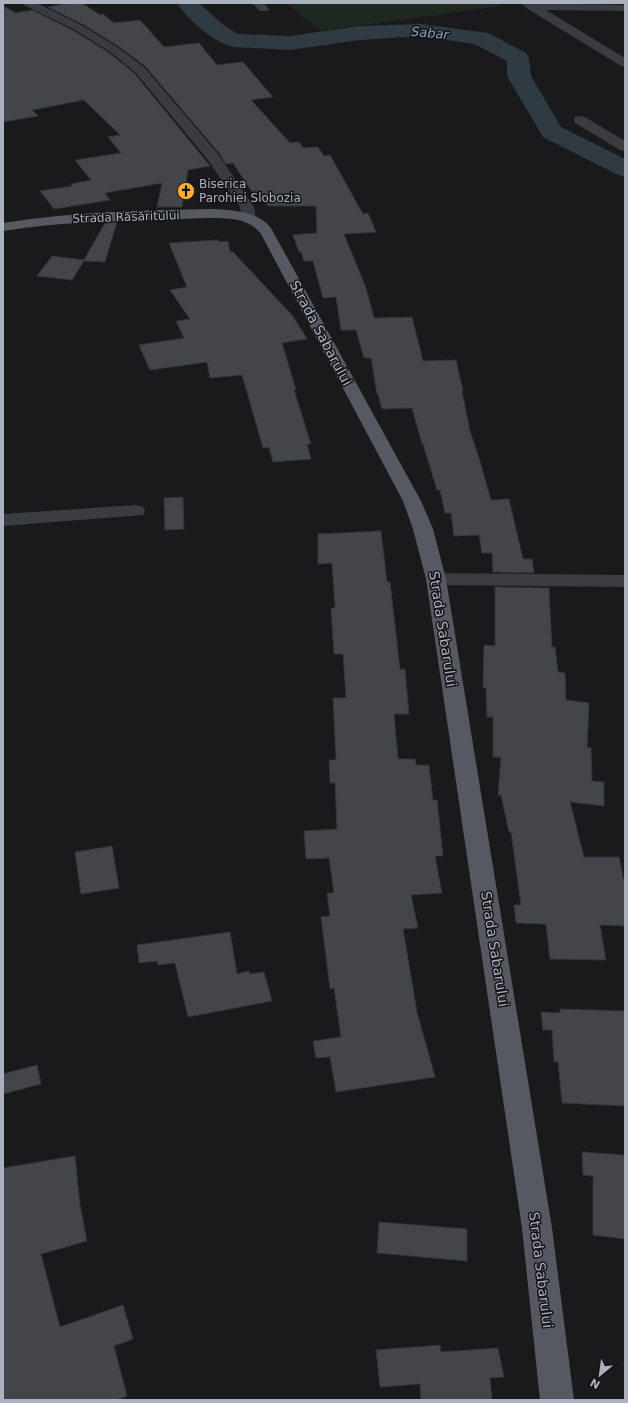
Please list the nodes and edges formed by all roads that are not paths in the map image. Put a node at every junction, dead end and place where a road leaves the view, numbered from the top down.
1 (28, 3) edge
2 (529, 5) edge
3 (625, 8) edge
4 (625, 63) edge
5 (580, 120) dead end
6 (625, 147) edge
7 (249, 219) junction
8 (3, 227) edge
9 (136, 511) dead end
10 (3, 520) edge
11 (436, 579) junction
12 (625, 581) edge
13 (557, 1400) edge

1 - 7 street
2 - 3 street
2 - 4 street
5 - 6 street
7 - 8 main road, Strada Răsăritului
7 - 11 main road, Strada Sabarului
9 - 10 street
11 - 12 street
11 - 13 main road, Strada Sabarului

